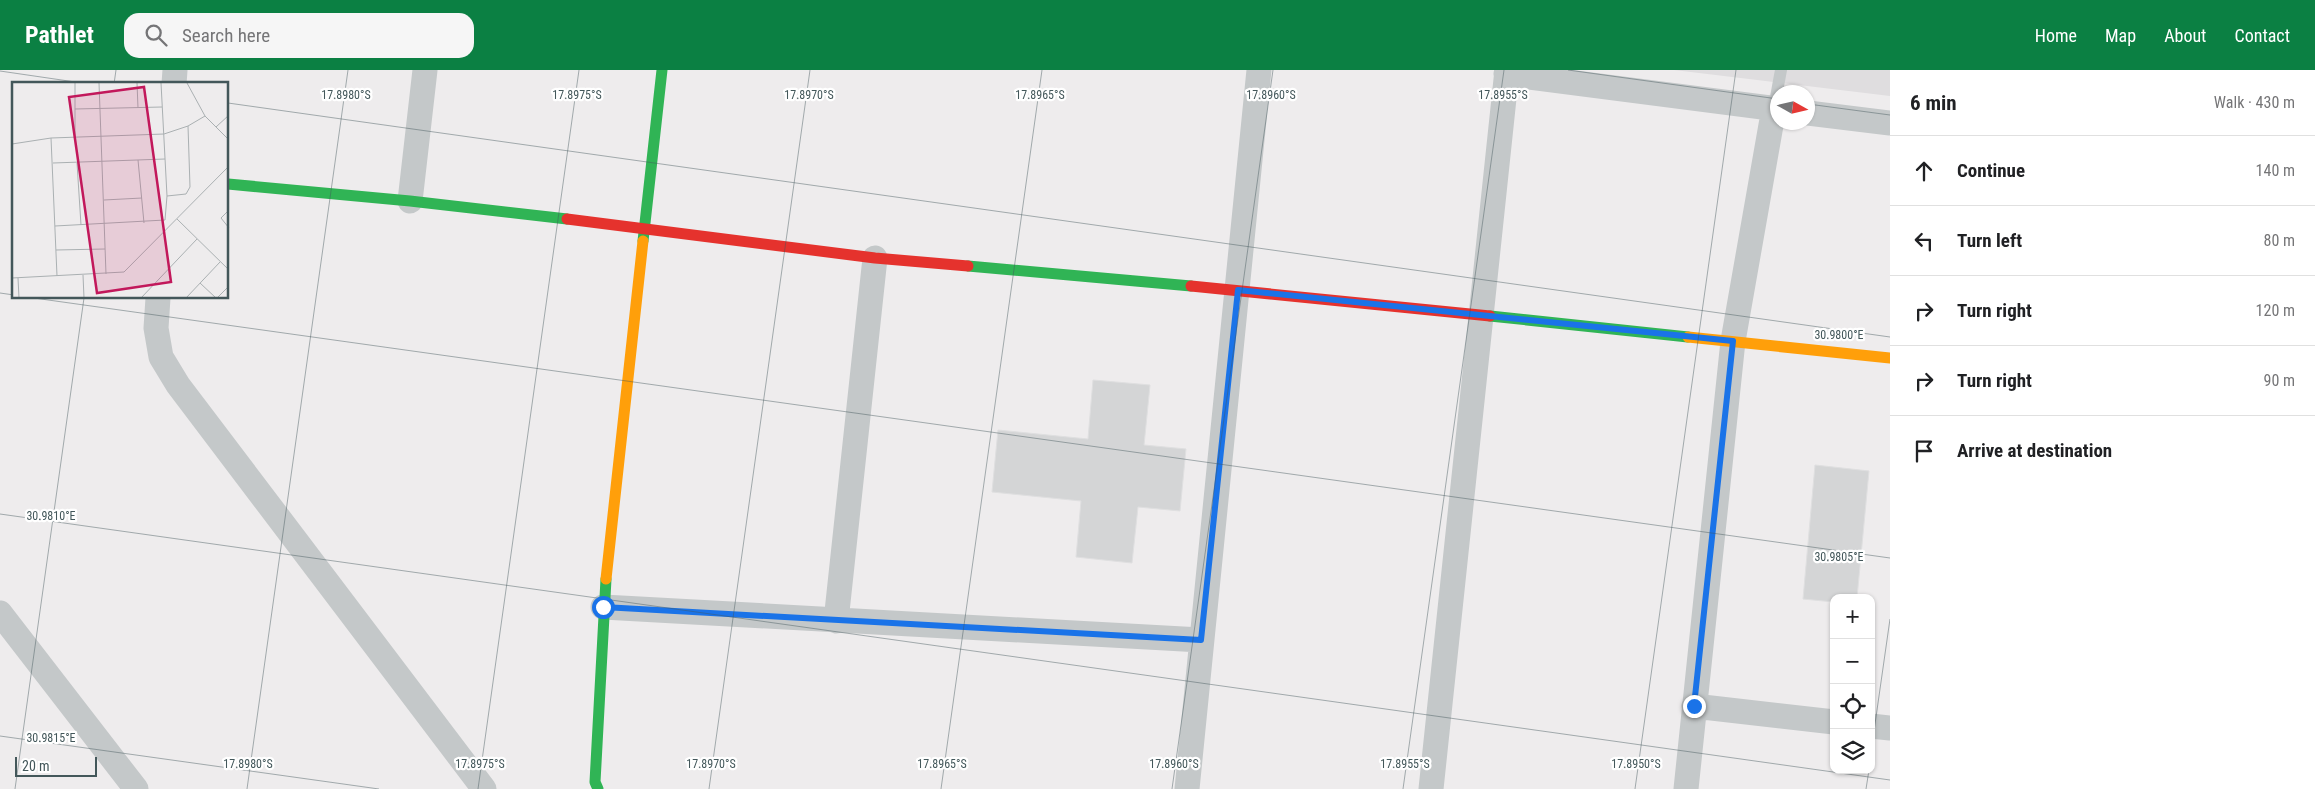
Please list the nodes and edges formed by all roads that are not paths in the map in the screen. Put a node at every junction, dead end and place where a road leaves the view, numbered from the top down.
1 (425, 70) edge
2 (662, 70) edge
3 (1259, 70) edge
4 (1781, 70) edge
5 (1506, 72) edge
6 (1779, 85) edge
7 (1770, 108) edge
8 (1815, 113) edge
9 (1890, 123) edge
10 (1772, 130) edge
11 (229, 184) edge
12 (410, 201) junction
13 (644, 228) junction
14 (875, 258) junction
15 (1238, 290) junction
16 (158, 299) edge
17 (1482, 315) junction
18 (1733, 341) junction
19 (1890, 358) edge
20 (603, 607) junction
21 (0, 613) edge
22 (836, 621) junction
23 (1201, 640) junction
24 (1694, 706) junction
25 (1830, 722) edge
26 (1875, 726) edge
27 (1890, 728) edge
28 (136, 789) edge
29 (484, 789) edge
30 (598, 789) edge
31 (1187, 789) edge
32 (1431, 789) edge
33 (1686, 789) edge

1 - 12 street
2 - 13 street
3 - 15 street
4 - 6 lane
5 - 7 street
5 - 17 street
8 - 9 street
10 - 18 street
11 - 12 street
12 - 13 street
13 - 14 street
13 - 20 street
14 - 15 street
14 - 22 street
15 - 17 street
15 - 23 street
16 - 29 street
17 - 18 street
17 - 32 street
18 - 19 street
18 - 24 street
20 - 22 street
20 - 30 street
21 - 28 street
22 - 23 street
23 - 31 street
24 - 25 street
24 - 33 street
26 - 27 street

